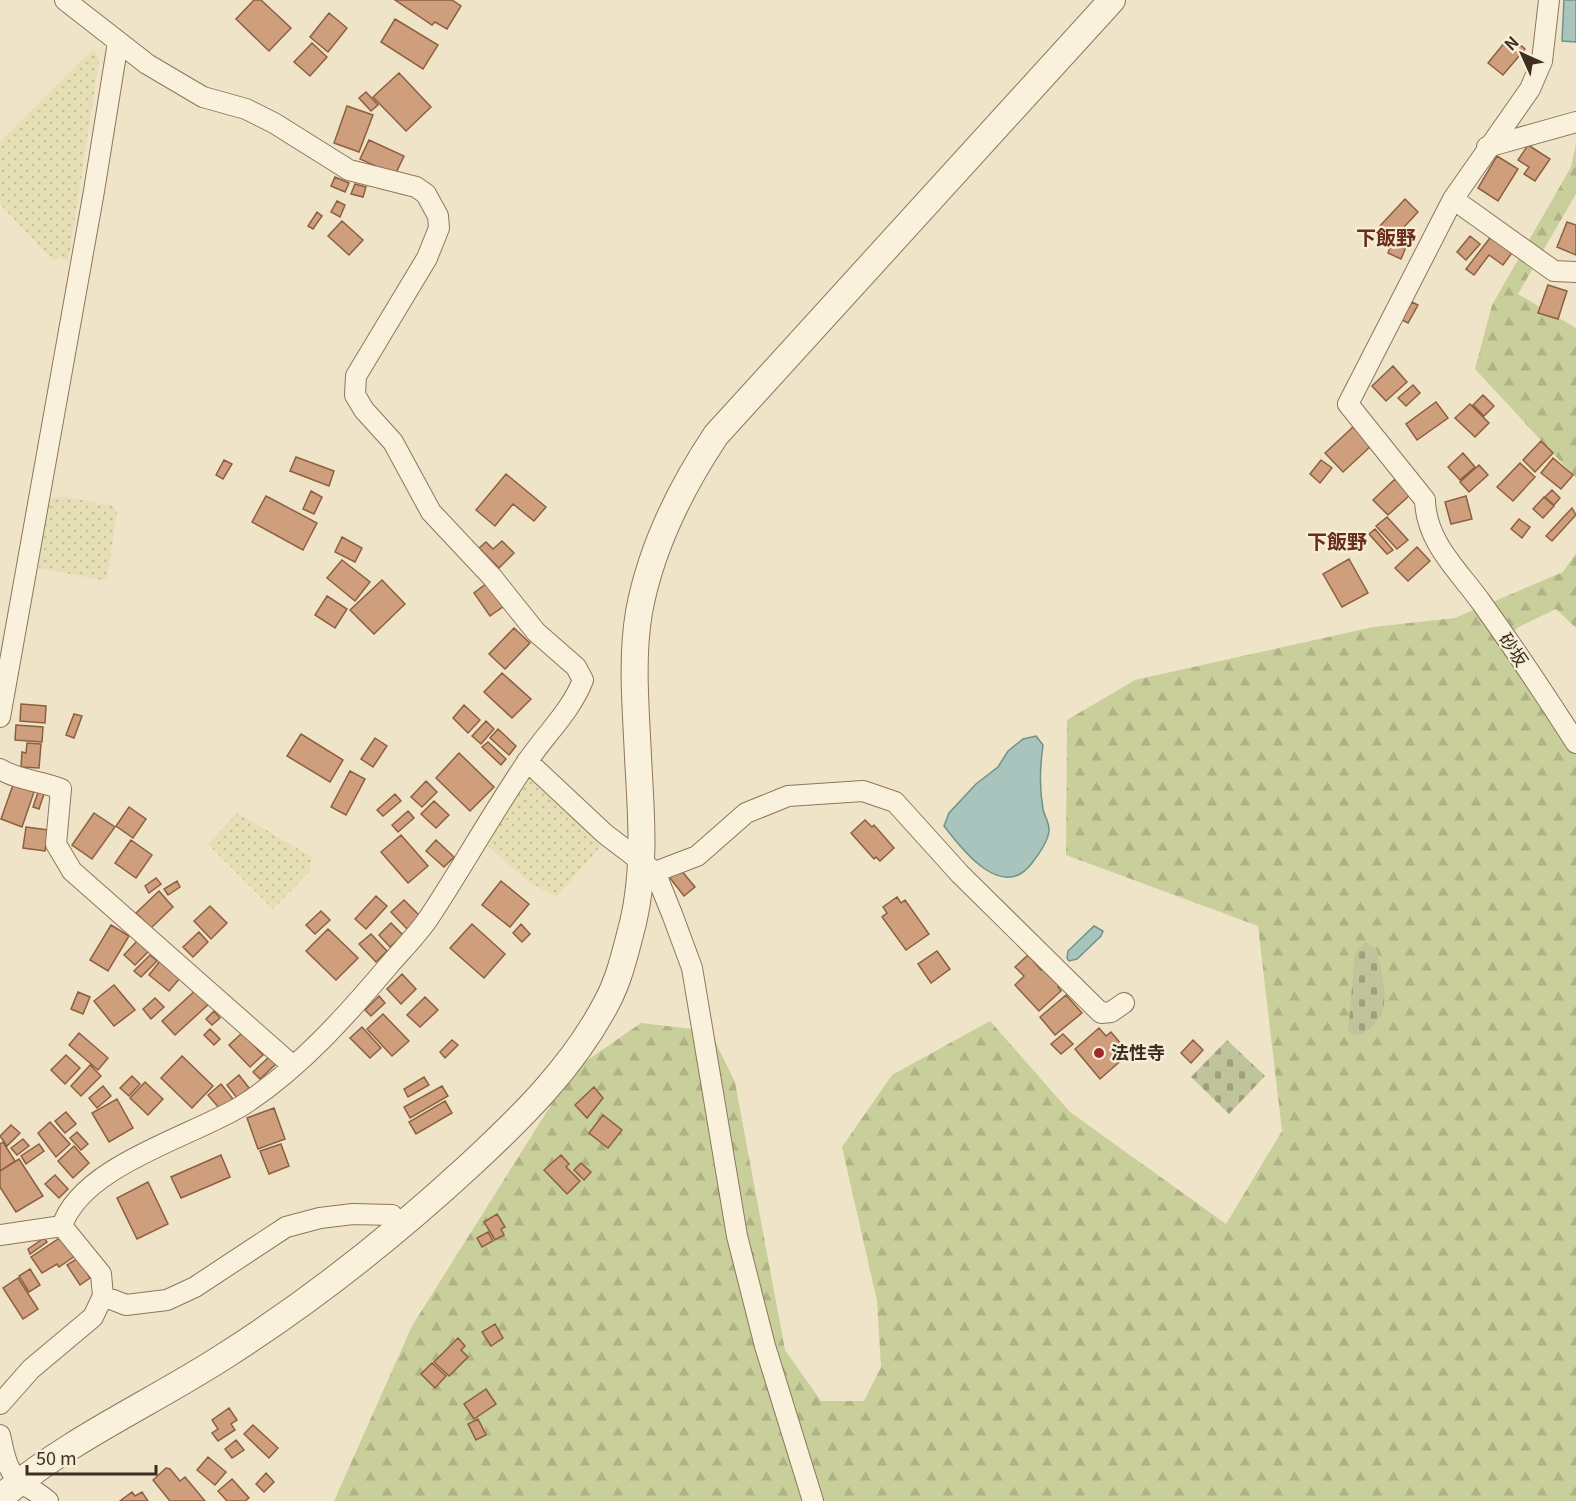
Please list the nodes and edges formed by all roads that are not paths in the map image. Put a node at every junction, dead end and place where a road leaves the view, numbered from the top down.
1 (65, 0) edge
2 (1112, 0) edge
3 (1549, 0) edge
4 (118, 42) junction
5 (1576, 122) edge
6 (1487, 147) junction
7 (1453, 199) junction
8 (1576, 272) edge
9 (0, 717) edge
10 (1576, 743) edge
11 (527, 761) junction
12 (0, 768) edge
13 (649, 867) junction
14 (1124, 1003) dead end
15 (293, 1066) junction
16 (62, 1226) junction
17 (400, 1229) junction
18 (0, 1235) edge
19 (104, 1296) junction
20 (0, 1404) edge
21 (0, 1435) edge
22 (20, 1481) junction
23 (0, 1498) edge
24 (48, 1501) edge
25 (813, 1501) edge

1 - 4 street
2 - 13 street
3 - 6 street
4 - 9 street
4 - 11 street
5 - 6 street
6 - 7 street
7 - 8 street
7 - 10 street, 砂坂
11 - 13 street
11 - 15 street
12 - 15 street
13 - 14 street
13 - 17 street
13 - 25 street
15 - 16 street
16 - 18 street
16 - 19 street
17 - 19 street
17 - 22 street
19 - 20 street
21 - 22 street
22 - 23 street
22 - 24 street

